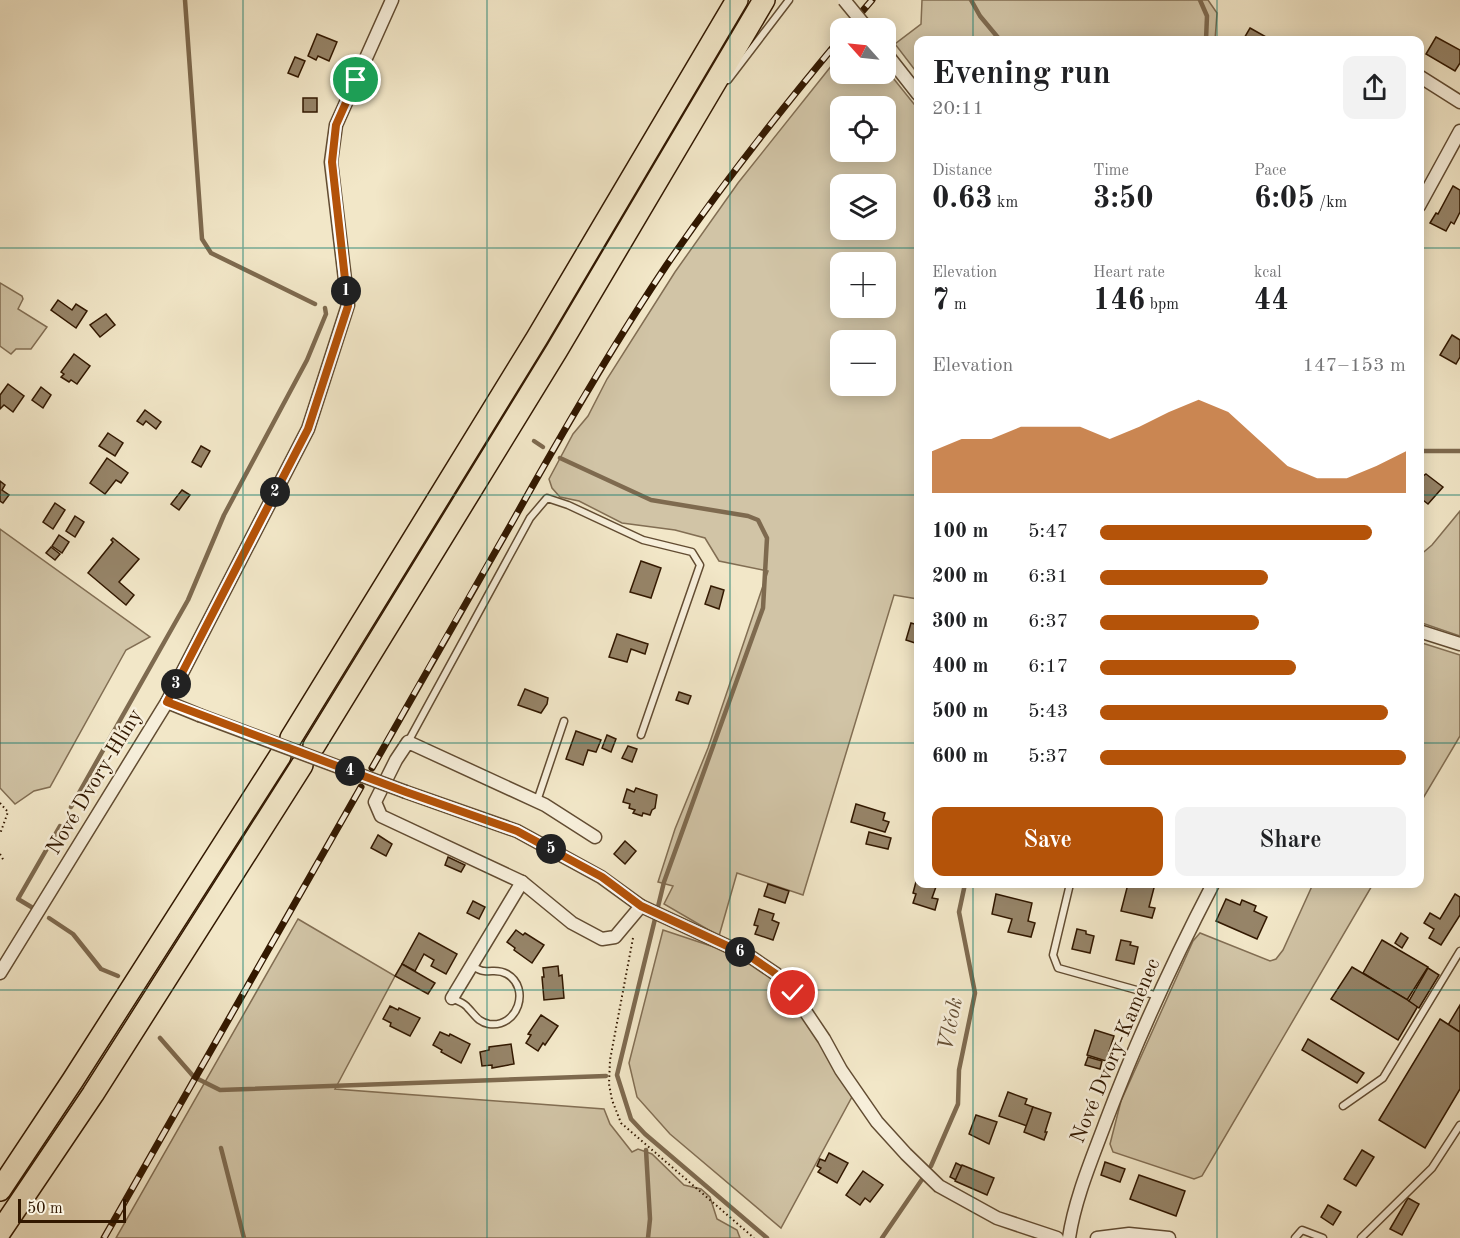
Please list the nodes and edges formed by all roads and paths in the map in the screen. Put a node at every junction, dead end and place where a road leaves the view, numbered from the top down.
1 (392, 0) edge
2 (737, 0) edge
3 (764, 0) edge
4 (789, 0) edge
5 (844, 0) edge
6 (859, 18) edge
7 (896, 66) edge
8 (1424, 79) edge
9 (724, 86) dead end
10 (914, 89) edge
11 (716, 95) dead end
12 (1460, 102) edge
13 (1460, 131) edge
14 (673, 152) junction
15 (1424, 197) edge
16 (1424, 633) edge
17 (1460, 644) edge
18 (167, 702) junction
19 (564, 721) dead end
20 (640, 735) dead end
21 (291, 738) dead end
22 (408, 742) junction
23 (314, 746) dead end
24 (280, 756) dead end
25 (302, 765) dead end
26 (537, 802) junction
27 (0, 803) edge
28 (0, 834) edge
29 (595, 837) dead end
30 (0, 855) edge
31 (4, 861) dead end
32 (522, 882) junction
33 (1069, 888) edge
34 (1211, 888) edge
35 (645, 908) junction
36 (627, 923) junction
37 (1460, 951) edge
38 (471, 966) junction
39 (0, 973) edge
40 (1158, 996) junction
41 (452, 998) joint
42 (1343, 1106) dead end
43 (1460, 1125) edge
44 (0, 1190) edge
45 (0, 1232) edge
46 (754, 1238) edge
47 (1057, 1238) edge
48 (1069, 1238) edge
49 (1097, 1238) edge
50 (1168, 1238) edge
51 (1294, 1238) edge
52 (1323, 1238) edge
53 (1361, 1238) edge

1 - 18 street, Nové Dvory-Hlíny
2 - 21 highway
3 - 14 highway
4 - 9 lane
5 - 6 street, bridge
7 - 10 street
8 - 12 street
11 - 14 lane
13 - 15 street
14 - 23 highway
16 - 17 street
18 - 35 street, bridge
18 - 39 street, Nové Dvory-Hlíny
19 - 26 lane
20 - 22 lane
22 - 26 street
22 - 32 street
24 - 44 highway
25 - 45 highway
26 - 29 street
27 - 28 path
30 - 31 path
32 - 36 street
32 - 38 street
33 - 40 lane
34 - 40 street, Nové Dvory-Kamenec
35 - 36 street
35 - 47 street
36 - 46 path
37 - 42 lane
38 - 41 street
38 - 41 lane
40 - 48 street, Nové Dvory-Kamenec
43 - 53 lane
49 - 50 street
51 - 52 lane

